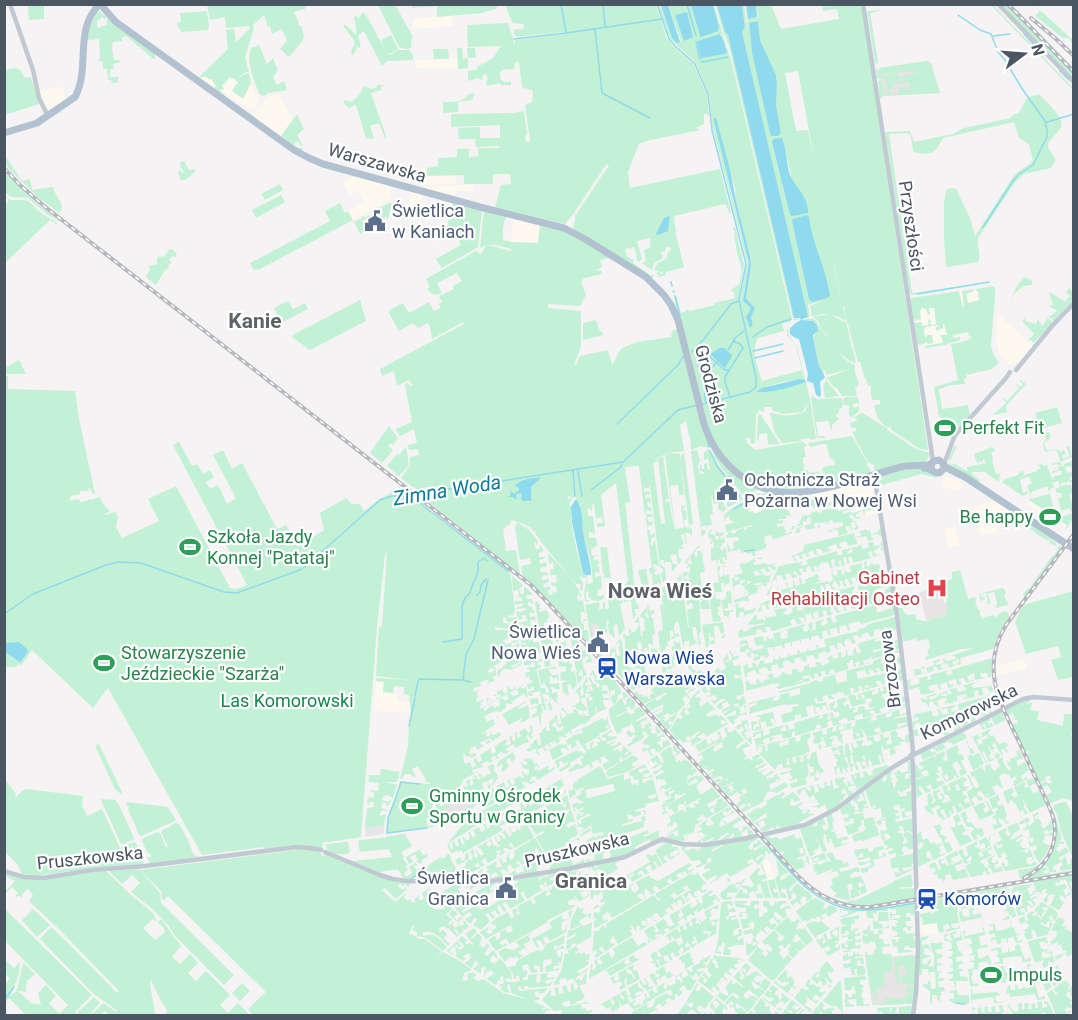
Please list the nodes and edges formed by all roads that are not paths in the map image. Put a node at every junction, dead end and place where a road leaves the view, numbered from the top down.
1 (10, 4) edge
2 (863, 4) edge
3 (998, 4) edge
4 (100, 6) edge
5 (1074, 82) edge
6 (48, 116) junction
7 (4, 133) edge
8 (651, 282) joint
9 (1074, 303) edge
10 (938, 464) junction
11 (874, 475) junction
12 (1074, 548) edge
13 (1074, 700) edge
14 (911, 757) junction
15 (799, 826) joint
16 (4, 871) edge
17 (913, 1016) edge

1 - 6 street
2 - 10 street, Przyszłości
3 - 5 street
4 - 6 main road
4 - 8 main road, Warszawska
6 - 7 main road
8 - 11 main road, Grodziska
9 - 10 street
10 - 11 main road, Grodziska
10 - 12 main road, Grodziska
11 - 14 street, Brzozowa
13 - 14 street, Komorowska
14 - 15 street, Komorowska
14 - 17 street, Brzozowa
15 - 16 street, Pruszkowska

